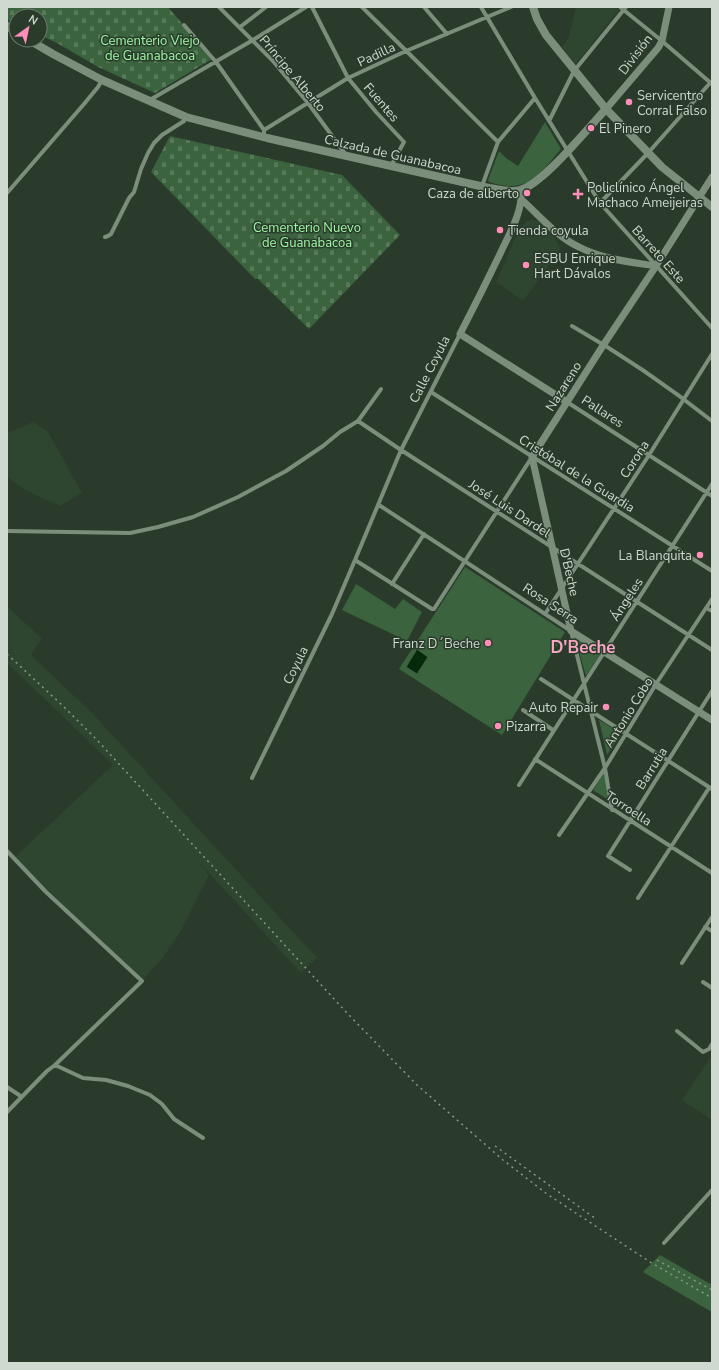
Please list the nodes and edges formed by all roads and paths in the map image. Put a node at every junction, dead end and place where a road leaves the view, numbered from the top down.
1 (219, 7) edge
2 (266, 7) edge
3 (306, 7) edge
4 (312, 7) edge
5 (362, 7) edge
6 (424, 7) edge
7 (480, 7) edge
8 (511, 7) edge
9 (533, 7) edge
10 (669, 7) edge
11 (623, 8) edge
12 (486, 17) junction
13 (184, 25) dead end
14 (240, 27) junction
15 (447, 34) junction
16 (253, 40) junction
17 (662, 41) junction
18 (43, 48) edge
19 (406, 51) junction
20 (216, 62) junction
21 (574, 71) junction
22 (348, 78) junction
23 (102, 80) junction
24 (711, 84) edge
25 (534, 98) junction
26 (147, 101) junction
27 (308, 103) junction
28 (606, 109) junction
29 (186, 117) junction
30 (549, 121) junction
31 (264, 134) junction
32 (498, 142) junction
33 (567, 151) junction
34 (648, 153) junction
35 (346, 156) junction
36 (391, 166) junction
37 (712, 177) edge
38 (482, 186) junction
39 (522, 190) junction
40 (7, 193) edge
41 (699, 198) junction
42 (522, 200) junction
43 (600, 202) junction
44 (712, 207) edge
45 (105, 236) dead end
46 (656, 266) junction
47 (572, 326) dead end
48 (712, 328) edge
49 (460, 334) junction
50 (604, 344) junction
51 (712, 354) edge
52 (381, 389) dead end
53 (431, 392) junction
54 (684, 399) junction
55 (567, 402) junction
56 (358, 421) junction
57 (712, 421) edge
58 (401, 450) junction
59 (649, 455) junction
60 (532, 457) junction
61 (712, 484) edge
62 (707, 492) junction
63 (712, 496) edge
64 (379, 505) junction
65 (613, 508) junction
66 (496, 511) junction
67 (7, 531) edge
68 (424, 534) junction
69 (672, 546) junction
70 (552, 547) junction
71 (356, 560) junction
72 (464, 561) junction
73 (578, 564) junction
74 (712, 571) edge
75 (392, 584) junction
76 (561, 588) junction
77 (712, 599) edge
78 (636, 601) junction
79 (706, 608) junction
80 (712, 611) edge
81 (545, 614) junction
82 (571, 631) junction
83 (689, 636) junction
84 (712, 650) edge
85 (604, 652) junction
86 (541, 679) dead end
87 (583, 683) junction
88 (656, 684) junction
89 (712, 691) edge
90 (573, 699) junction
91 (523, 710) dead end
92 (591, 711) junction
93 (699, 711) junction
94 (712, 720) edge
95 (553, 730) junction
96 (626, 734) junction
97 (536, 759) junction
98 (668, 761) junction
99 (605, 768) junction
100 (252, 778) dead end
101 (519, 785) dead end
102 (711, 789) edge
103 (588, 793) junction
104 (612, 810) junction
105 (630, 821) junction
106 (559, 835) dead end
107 (671, 847) junction
108 (7, 851) edge
109 (630, 870) dead end
110 (712, 873) edge
111 (638, 898) dead end
112 (712, 917) edge
113 (705, 927) junction
114 (712, 931) edge
115 (682, 963) dead end
116 (703, 982) dead end
117 (712, 988) edge
118 (678, 1031) dead end
119 (712, 1044) edge
120 (55, 1065) junction
121 (7, 1087) edge
122 (22, 1097) junction
123 (7, 1112) edge
124 (203, 1138) dead end
125 (712, 1190) edge
126 (664, 1242) dead end

1 - 14 street, Príncipe Alberto
2 - 14 street
3 - 16 street
4 - 22 street, Fuentes
5 - 19 street
6 - 15 street
7 - 12 street, Barreto Este
8 - 12 street, Padilla
9 - 21 main road
10 - 17 street, División
11 - 17 street
11 - 21 street
12 - 15 street, Padilla
12 - 25 street, Barreto Este
13 - 20 street
14 - 16 street, Príncipe Alberto
15 - 19 street, Padilla
16 - 20 street
16 - 27 street, Príncipe Alberto
17 - 24 street
17 - 28 street, División
18 - 23 main road, Calzada de Guanabacoa
19 - 22 street, Padilla
19 - 32 street
20 - 26 street
20 - 31 street
21 - 28 main road
21 - 30 street
22 - 27 street, Padilla
22 - 36 street, Fuentes
23 - 26 main road, Calzada de Guanabacoa
23 - 40 street
24 - 34 street
25 - 30 street, Barreto Este
25 - 32 street
26 - 29 main road, Calzada de Guanabacoa
27 - 31 street, Padilla
27 - 35 street, Príncipe Alberto
28 - 33 main road
28 - 34 main road
29 - 31 main road, Calzada de Guanabacoa
29 - 45 street
30 - 33 street, Barreto Este
31 - 35 main road, Calzada de Guanabacoa
32 - 38 street
33 - 39 main road
33 - 43 street, Barreto Este
34 - 41 main road
34 - 43 street
35 - 36 main road, Calzada de Guanabacoa
36 - 38 main road, Calzada de Guanabacoa
37 - 41 street, Nazareno
38 - 39 main road, Calzada de Guanabacoa
39 - 42 street, Calle Coyula
41 - 44 main road
41 - 46 street, Nazareno
42 - 46 street
42 - 49 street, Calle Coyula
43 - 46 street, Barreto Este
46 - 48 street, Barreto Este
46 - 50 street, Nazareno
47 - 50 street
49 - 53 street, Calle Coyula
49 - 55 street, Pallares
50 - 54 street
50 - 55 street, Nazareno
51 - 54 street, Corona
52 - 56 street
53 - 58 street, Calle Coyula
53 - 60 street, Cristóbal de la Guardia
54 - 57 street
54 - 59 street, Corona
55 - 59 street, Pallares
55 - 60 street, Nazareno
56 - 58 street, José Luis Dardel
56 - 67 street
58 - 64 street, Calle Coyula
58 - 66 street, José Luis Dardel
59 - 62 street, Pallares
59 - 65 street, Corona
60 - 65 street, Cristóbal de la Guardia
60 - 66 street, Nazareno
60 - 70 street, D'Beche
61 - 62 street, Ángeles
62 - 63 street, Pallares
62 - 69 street, Ángeles
64 - 68 street, Rosa Serra
64 - 71 street, Calle Coyula
65 - 69 street, Cristóbal de la Guardia
65 - 73 street, Corona
66 - 70 street, José Luis Dardel
66 - 72 street, Nazareno
68 - 72 street, Rosa Serra
68 - 75 street
69 - 74 street, Cristóbal de la Guardia
69 - 78 street, Ángeles
70 - 73 street, José Luis Dardel
70 - 76 street, D'Beche
71 - 75 street
71 - 100 street, Coyula
72 - 75 street, Nazareno
72 - 81 street, Rosa Serra
73 - 76 street, Corona
73 - 78 street, José Luis Dardel
76 - 81 street, Corona
76 - 82 street, D'Beche
77 - 79 street, Antonio Cobo
78 - 83 street, José Luis Dardel
78 - 85 street, Ángeles
79 - 80 street
79 - 83 street, Antonio Cobo
81 - 82 street, Rosa Serra
82 - 85 street, Rosa Serra
82 - 87 street, D'Beche
83 - 84 street, José Luis Dardel
83 - 88 street, Antonio Cobo
85 - 87 street, Ángeles
85 - 88 street, Rosa Serra
86 - 90 street
87 - 90 street, Ángeles
87 - 92 street, D'Beche
88 - 93 street, Rosa Serra
88 - 96 street, Antonio Cobo
89 - 93 street, Barrutia
90 - 92 street
90 - 95 street, Ángeles
91 - 95 street
92 - 96 street
92 - 99 street, D'Beche
93 - 94 street, Rosa Serra
93 - 98 street, Barrutia
95 - 97 street, Ángeles
96 - 98 street
96 - 99 street, Antonio Cobo
97 - 101 street, Ángeles
97 - 103 street, Torroella
98 - 102 street
98 - 105 street, Barrutia
99 - 103 street, Antonio Cobo
99 - 104 street, D'Beche
102 - 107 street
103 - 104 street, Torroella
103 - 106 street, Antonio Cobo
104 - 105 street, Torroella
105 - 107 street, Torroella
105 - 109 street, Barrutia
107 - 110 street, Torroella
107 - 111 street
108 - 120 street
112 - 113 street
113 - 114 street
113 - 115 street
116 - 117 street
118 - 119 street
120 - 122 street
120 - 124 street
121 - 122 street
122 - 123 street
125 - 126 street

